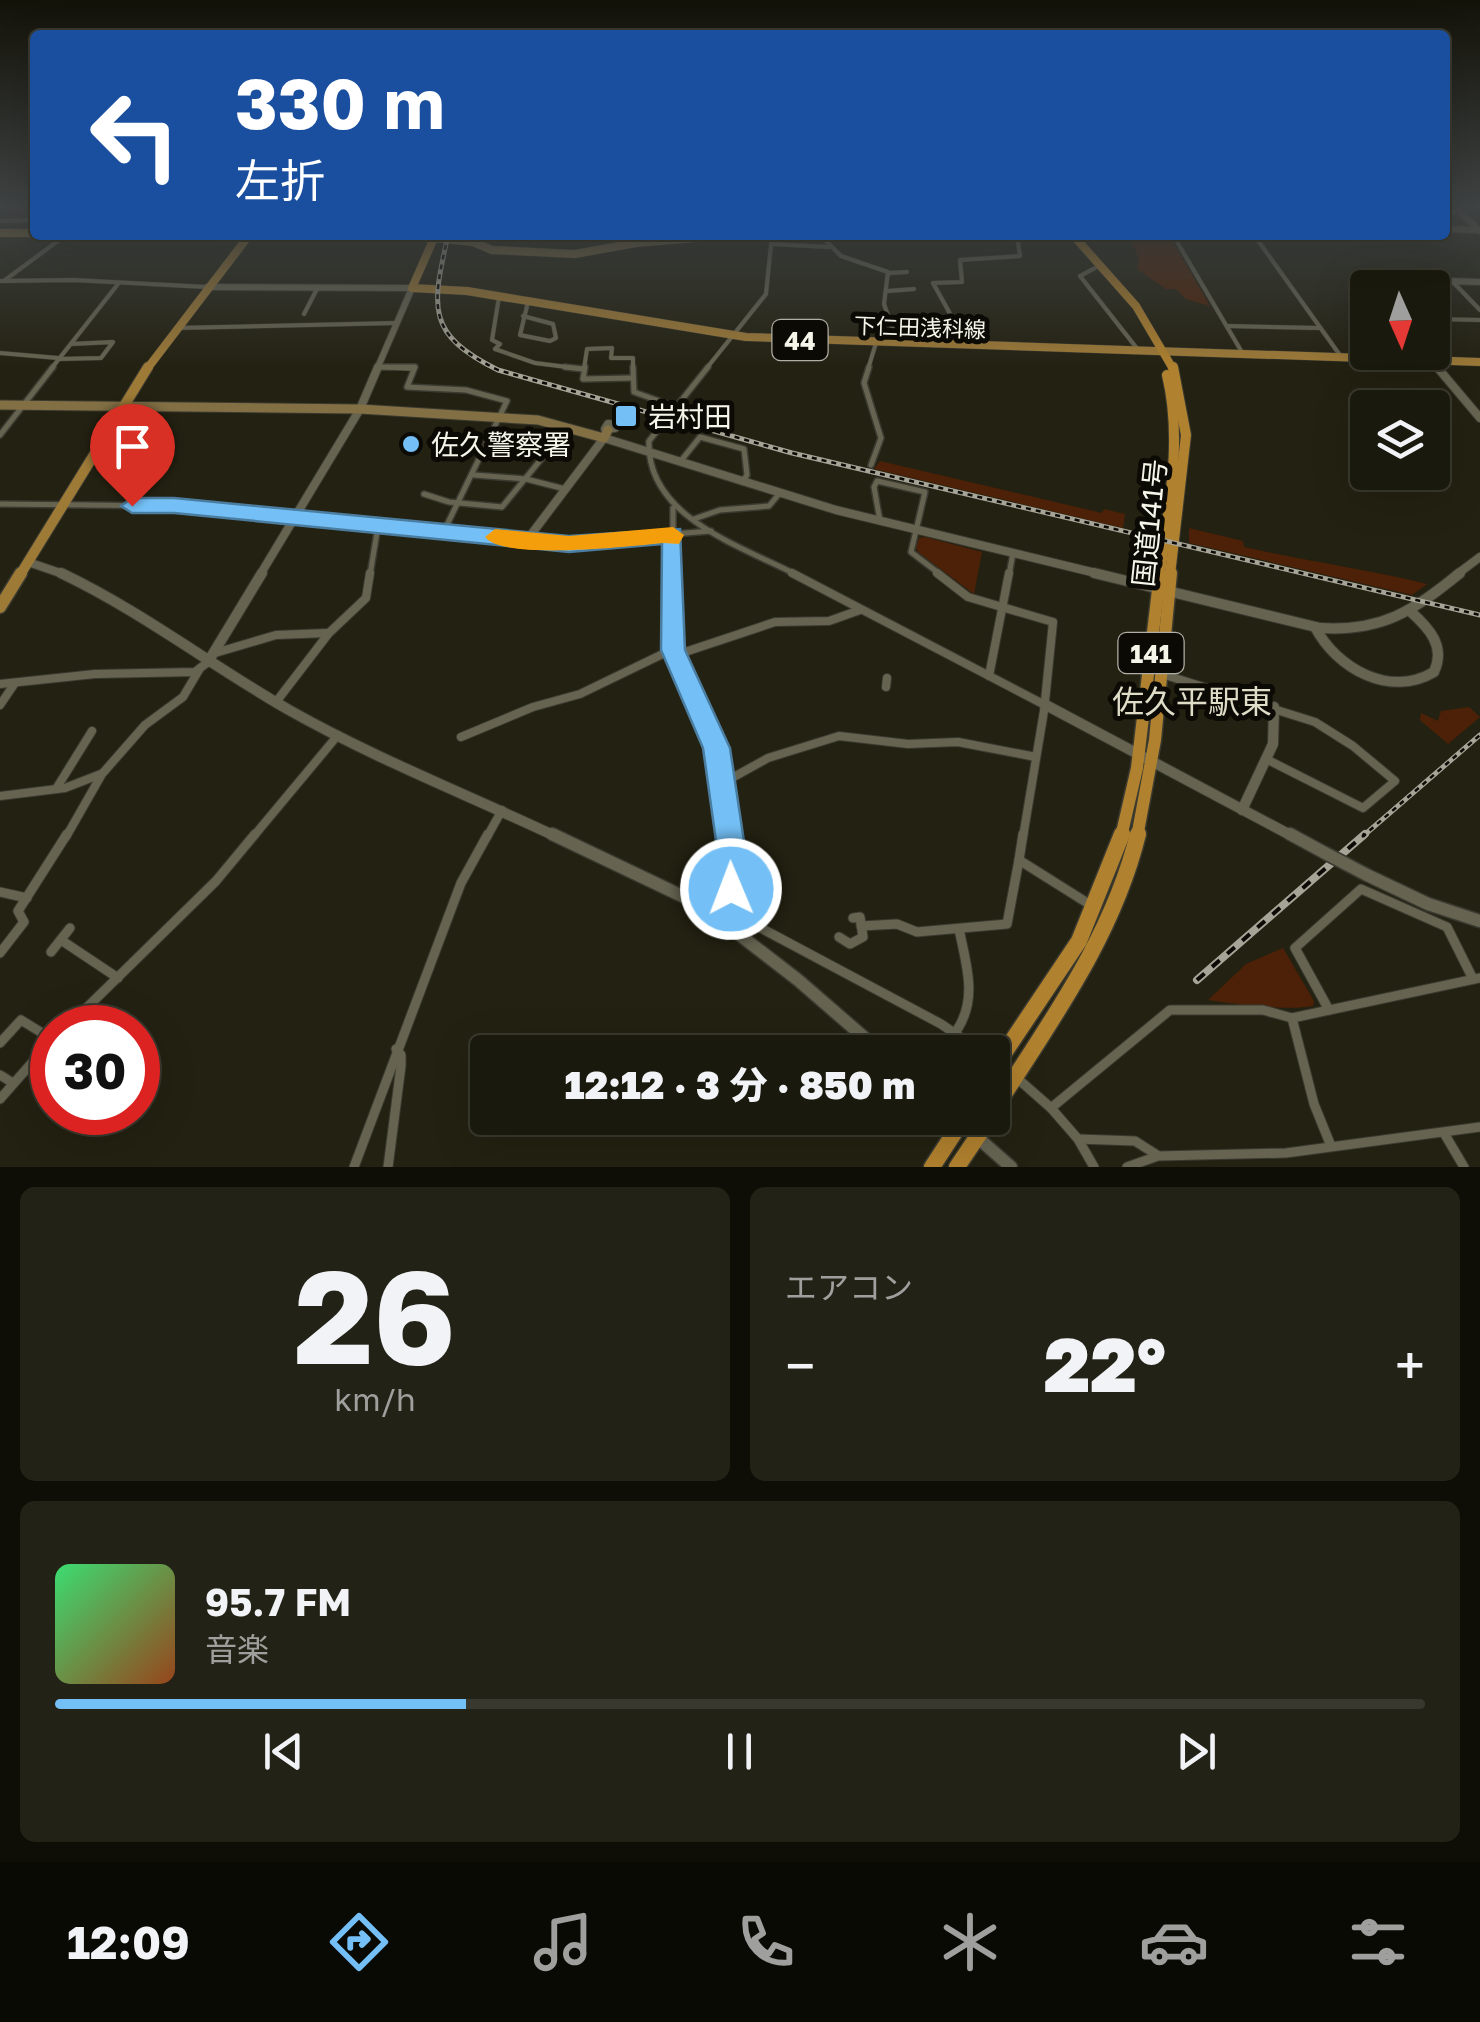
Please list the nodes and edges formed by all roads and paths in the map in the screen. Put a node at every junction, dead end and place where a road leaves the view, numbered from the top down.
1 (37, 259) edge
2 (230, 259) edge
3 (424, 259) edge
4 (771, 259) edge
5 (851, 259) edge
6 (968, 259) edge
7 (1089, 259) edge
8 (1092, 259) edge
9 (1187, 259) edge
10 (1271, 259) edge
11 (1095, 268) junction
12 (907, 272) dead end
13 (888, 273) junction
14 (0, 281) edge
15 (1452, 281) joint
16 (1480, 282) edge
17 (119, 283) junction
18 (208, 287) junction
19 (318, 287) junction
20 (412, 288) junction
21 (914, 290) dead end
22 (888, 291) junction
23 (499, 297) junction
24 (528, 302) junction
25 (1480, 310) edge
26 (304, 314) dead end
27 (523, 316) junction
28 (954, 316) junction
29 (890, 319) junction
30 (1450, 319) edge
31 (1480, 320) edge
32 (396, 322) junction
33 (1226, 326) junction
34 (175, 328) junction
35 (1320, 328) junction
36 (733, 336) junction
37 (876, 343) junction
38 (70, 344) junction
39 (898, 344) junction
40 (968, 346) junction
41 (1140, 352) junction
42 (0, 353) edge
43 (1162, 353) junction
44 (1244, 355) junction
45 (59, 358) junction
46 (1342, 358) junction
47 (1350, 358) edge
48 (1450, 359) edge
49 (1480, 362) edge
50 (378, 367) junction
51 (583, 369) junction
52 (1440, 370) edge
53 (632, 378) junction
54 (123, 404) junction
55 (22, 405) junction
56 (0, 406) edge
57 (676, 408) junction
58 (360, 409) junction
59 (500, 418) junction
60 (1480, 418) edge
61 (606, 434) junction
62 (0, 435) edge
63 (487, 446) junction
64 (648, 452) junction
65 (680, 462) junction
66 (871, 465) dead end
67 (474, 475) junction
68 (526, 478) junction
69 (742, 482) junction
70 (565, 489) junction
71 (424, 494) dead end
72 (779, 494) junction
73 (461, 503) junction
74 (0, 504) edge
75 (63, 506) junction
76 (673, 507) junction
77 (295, 518) junction
78 (693, 520) junction
79 (880, 521) junction
80 (378, 525) junction
81 (915, 529) junction
82 (444, 531) junction
83 (712, 531) junction
84 (673, 535) junction
85 (527, 540) junction
86 (1013, 554) junction
87 (1480, 558) edge
88 (28, 562) junction
89 (1164, 590) junction
90 (1002, 606) junction
91 (0, 607) edge
92 (861, 609) junction
93 (1410, 612) junction
94 (1314, 628) junction
95 (328, 633) junction
96 (674, 652) junction
97 (207, 661) junction
98 (1160, 674) junction
99 (989, 676) junction
100 (15, 683) junction
101 (0, 684) edge
102 (276, 702) junction
103 (1044, 704) junction
104 (0, 705) edge
105 (1274, 707) junction
106 (92, 731) dead end
107 (339, 734) junction
108 (462, 737) dead end
109 (1036, 757) junction
110 (1144, 757) junction
111 (1265, 759) junction
112 (102, 774) junction
113 (722, 783) junction
114 (56, 790) junction
115 (0, 796) edge
116 (503, 809) junction
117 (1242, 810) junction
118 (1019, 860) junction
119 (0, 892) edge
120 (27, 898) junction
121 (1094, 908) junction
122 (723, 913) junction
123 (853, 918) dead end
124 (1480, 921) edge
125 (861, 926) junction
126 (70, 928) dead end
127 (960, 929) junction
128 (839, 938) dead end
129 (61, 940) junction
130 (1, 950) edge
131 (52, 952) dead end
132 (118, 978) junction
133 (1476, 978) edge
134 (90, 1005) edge
135 (1329, 1010) junction
136 (1292, 1018) junction
137 (30, 1026) edge
138 (957, 1030) junction
139 (863, 1035) edge
140 (963, 1035) edge
141 (0, 1043) edge
142 (1010, 1044) edge
143 (396, 1050) junction
144 (30, 1064) edge
145 (0, 1075) edge
146 (1015, 1077) junction
147 (13, 1083) junction
148 (1010, 1085) edge
149 (0, 1099) edge
150 (1052, 1108) junction
151 (1480, 1127) edge
152 (1444, 1132) junction
153 (951, 1135) edge
154 (978, 1136) joint
155 (1078, 1139) junction
156 (1331, 1146) junction
157 (1158, 1156) junction
158 (354, 1167) edge
159 (388, 1167) edge
160 (932, 1167) edge
161 (958, 1167) edge
162 (1012, 1167) edge
163 (1094, 1167) edge
164 (1126, 1167) edge
165 (1464, 1167) edge

1 - 14 street
2 - 18 main road
3 - 20 main road
4 - 36 street
5 - 13 street
6 - 28 street
7 - 11 highway, 国道141号 / 141
8 - 43 highway, 国道141号 / 141
9 - 33 street
10 - 35 street
11 - 41 street
11 - 43 highway, 国道141号 / 141
12 - 13 street
13 - 22 street
14 - 17 street
15 - 16 street
15 - 25 street
17 - 18 street
17 - 38 street
18 - 19 street
18 - 34 main road
19 - 20 street
19 - 26 street
20 - 23 main road, 下仁田浅科線 / 44
20 - 32 street
21 - 22 street
22 - 29 street
23 - 24 main road, 下仁田浅科線 / 44
23 - 51 street
24 - 27 street
24 - 36 main road, 下仁田浅科線 / 44
27 - 27 street
28 - 29 street
28 - 40 street
29 - 39 street
30 - 31 street
32 - 34 street
32 - 50 street
33 - 35 street
33 - 44 street
34 - 54 main road
35 - 46 street
36 - 37 main road, 下仁田浅科線 / 44
36 - 57 street
37 - 39 main road, 下仁田浅科線 / 44
37 - 66 street
38 - 45 street
38 - 45 street
39 - 40 main road, 下仁田浅科線 / 44
40 - 41 main road, 下仁田浅科線 / 44
41 - 43 main road, 下仁田浅科線 / 44
42 - 45 street
43 - 44 main road, 下仁田浅科線 / 44
43 - 89 highway, 国道141号 / 141
44 - 46 main road, 下仁田浅科線 / 44
45 - 55 street
46 - 47 main road, 下仁田浅科線 / 44
48 - 49 main road, 下仁田浅科線 / 44
50 - 58 street
50 - 59 street
51 - 53 street
51 - 53 street
52 - 60 street
53 - 57 street
54 - 55 main road
54 - 58 main road
54 - 75 main road
55 - 56 main road
55 - 62 street
57 - 64 street
58 - 59 main road
58 - 77 street
59 - 61 main road
59 - 63 street
61 - 64 street
61 - 70 street
63 - 67 street
63 - 68 street
64 - 65 street
64 - 76 street
65 - 69 street
65 - 69 street
67 - 68 street
67 - 73 street
68 - 70 street
68 - 73 street
69 - 72 street
70 - 85 street
71 - 73 street
72 - 78 street
72 - 79 street
73 - 82 street
74 - 75 street
75 - 77 street
75 - 88 main road
76 - 78 street
76 - 84 street
77 - 80 street
77 - 97 street
78 - 83 street
79 - 81 street
79 - 81 street
80 - 82 street
80 - 95 street
81 - 86 street
81 - 90 street
82 - 85 street
83 - 84 street
83 - 92 street
84 - 85 street
84 - 96 street
86 - 89 street
86 - 90 street
87 - 93 street
88 - 91 main road
88 - 97 street
89 - 94 street
89 - 98 highway, 国道141号 / 141
89 - 110 highway, 国道141号 / 141
90 - 99 street
90 - 103 street
92 - 96 street
92 - 99 street
93 - 94 street
93 - 94 street
95 - 97 street
95 - 102 street
96 - 108 street
96 - 113 street
97 - 100 street
97 - 102 street
97 - 112 street
98 - 105 street
98 - 110 highway, 国道141号 / 141
99 - 103 street
100 - 101 street
100 - 104 street
102 - 107 street
103 - 109 street
103 - 110 street
105 - 111 street
105 - 111 street
106 - 114 street
107 - 116 street
107 - 132 street
109 - 113 street
109 - 118 street
110 - 117 street
110 - 121 highway, 国道141号 / 141
110 - 146 highway, 国道141号 / 141
111 - 117 street
112 - 114 street
112 - 120 street
113 - 122 street
114 - 115 street
116 - 122 street
116 - 143 street
117 - 124 street, bridge
118 - 121 street
118 - 127 street
119 - 120 street
120 - 130 street
121 - 142 highway, 国道141号 / 141
122 - 138 street
122 - 139 street
123 - 125 street
125 - 127 street
125 - 128 street
126 - 129 street
127 - 138 street
129 - 131 street
129 - 132 street
132 - 134 street
133 - 135 street
133 - 135 street
135 - 136 street
136 - 150 street
136 - 156 street
137 - 141 street
138 - 140 street
143 - 158 street
143 - 159 street
144 - 147 street
145 - 147 street
146 - 148 highway, 国道141号 / 141
146 - 150 street
147 - 149 street
150 - 155 street
151 - 152 street
152 - 156 street
152 - 165 street
153 - 160 highway
154 - 161 highway, 国道141号 / 141
154 - 162 street
155 - 157 street
155 - 163 street
156 - 157 street
157 - 164 street

